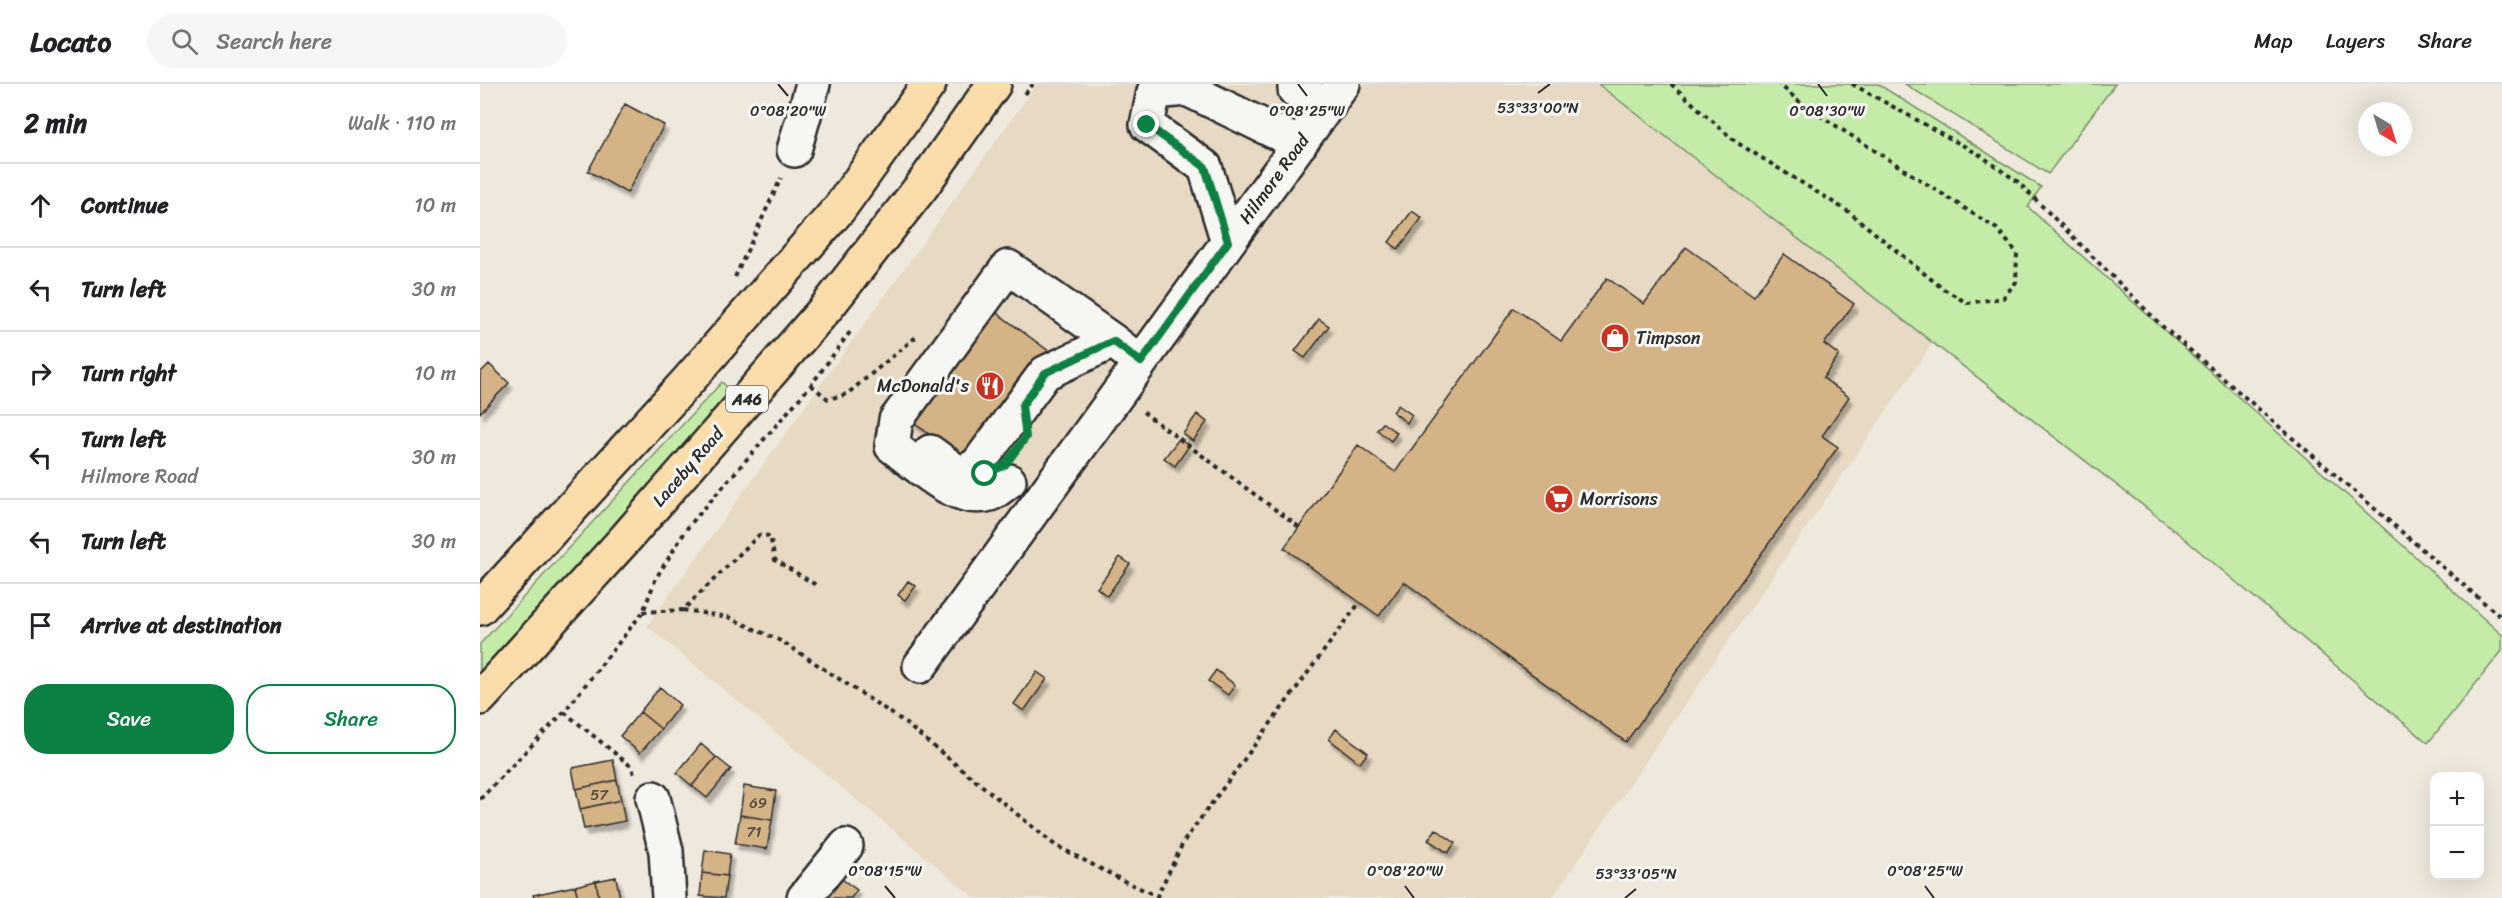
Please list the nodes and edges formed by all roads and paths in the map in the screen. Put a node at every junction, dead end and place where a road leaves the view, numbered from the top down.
1 (813, 84) edge
2 (929, 84) edge
3 (994, 84) edge
4 (1295, 84) edge
5 (1671, 84) edge
6 (1779, 84) edge
7 (1852, 84) edge
8 (1153, 88) edge
9 (1336, 94) edge
10 (1300, 144) junction
11 (794, 150) joint
12 (1228, 242) junction
13 (731, 286) dead end
14 (1113, 341) junction
15 (1141, 362) junction
16 (811, 385) dead end
17 (896, 420) junction
18 (1009, 481) dead end
19 (816, 585) dead end
20 (1360, 602) dead end
21 (480, 608) edge
22 (683, 610) junction
23 (643, 612) junction
24 (2502, 618) edge
25 (920, 666) dead end
26 (480, 698) edge
27 (564, 712) junction
28 (653, 798) joint
29 (480, 800) edge
30 (846, 846) dead end
31 (1159, 897) edge
32 (669, 898) edge
33 (804, 898) edge

1 - 11 street
2 - 21 highway
3 - 26 highway, Laceby Road / A46
4 - 9 street
5 - 6 path
7 - 24 path
8 - 10 street
8 - 12 street
9 - 10 street, Hilmore Road
10 - 12 street, Hilmore Road
11 - 13 path
12 - 15 street, Hilmore Road
14 - 15 street
14 - 17 street
14 - 17 street
15 - 25 street, Hilmore Road
16 - 23 path
17 - 18 street
19 - 22 path
20 - 31 path
22 - 23 path
22 - 31 path
23 - 27 path
27 - 28 path
27 - 29 path
28 - 32 street
30 - 33 street

